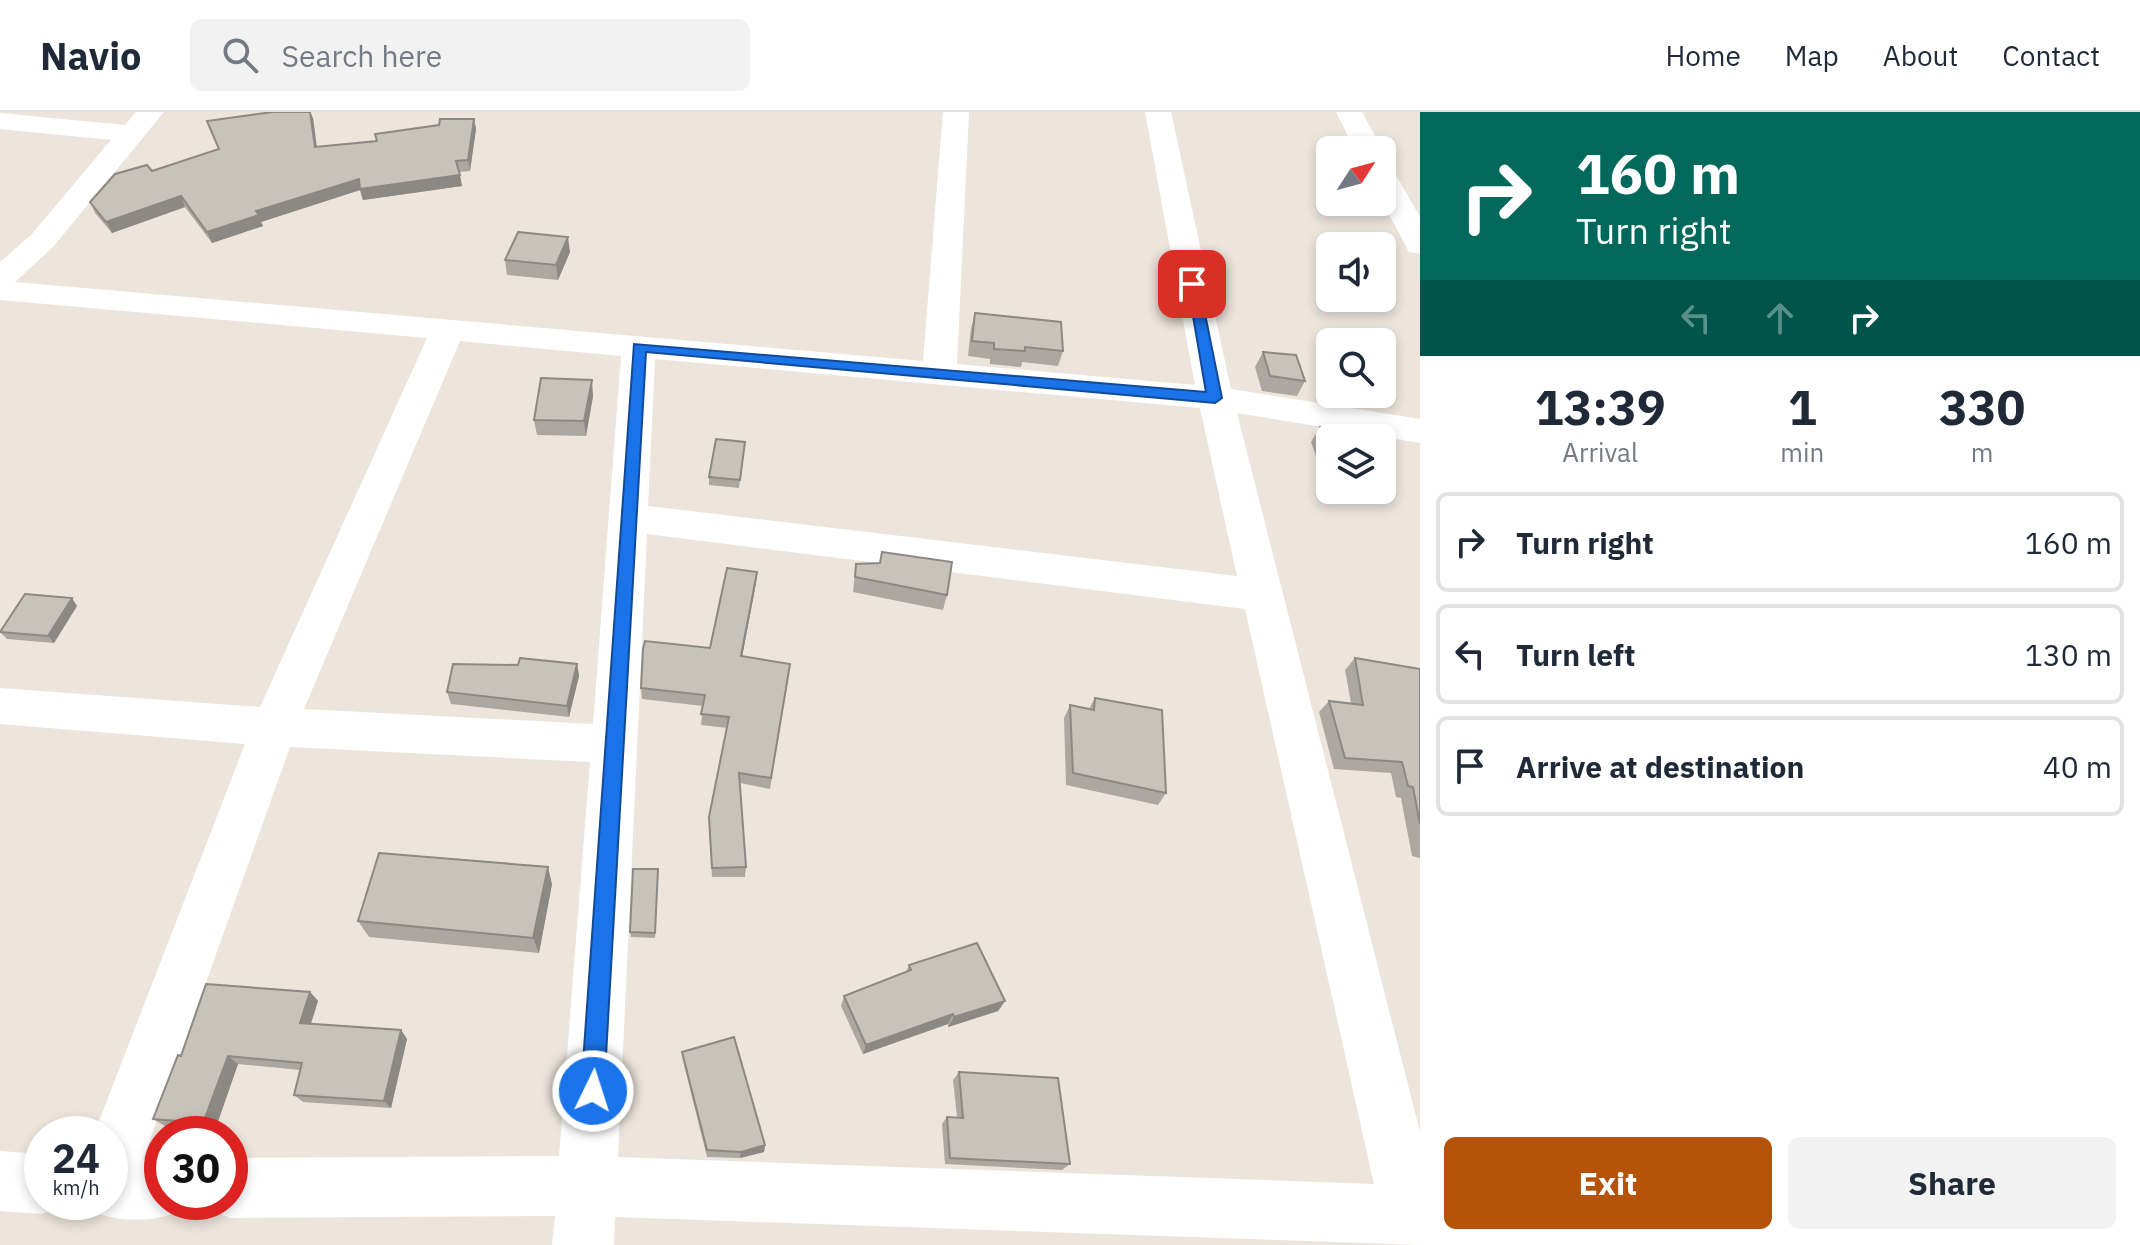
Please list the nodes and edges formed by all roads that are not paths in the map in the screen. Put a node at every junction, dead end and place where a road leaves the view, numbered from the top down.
1 (956, 112) edge
2 (1158, 112) edge
3 (1349, 112) edge
4 (0, 121) edge
5 (142, 123) edge
6 (1362, 136) edge
7 (1396, 200) edge
8 (1420, 245) edge
9 (0, 278) edge
10 (0, 290) edge
11 (448, 329) junction
12 (639, 347) junction
13 (939, 374) junction
14 (1215, 398) junction
15 (1420, 431) edge
16 (628, 518) junction
17 (1262, 595) junction
18 (0, 706) edge
19 (274, 727) junction
20 (614, 744) junction
21 (128, 1121) edge
22 (0, 1181) edge
23 (24, 1183) edge
24 (587, 1186) junction
25 (248, 1188) edge
26 (1417, 1225) edge
27 (583, 1245) edge

1 - 13 street
2 - 14 street
3 - 6 street
4 - 5 street
5 - 9 street
7 - 8 street
10 - 11 street
11 - 12 street
11 - 19 street
12 - 13 street
12 - 16 street
13 - 14 street
14 - 15 street
14 - 17 street
16 - 17 street
16 - 20 street
17 - 26 street
18 - 19 street
19 - 20 street
19 - 21 street
20 - 24 street
22 - 23 street
24 - 25 street
24 - 26 street
24 - 27 street

